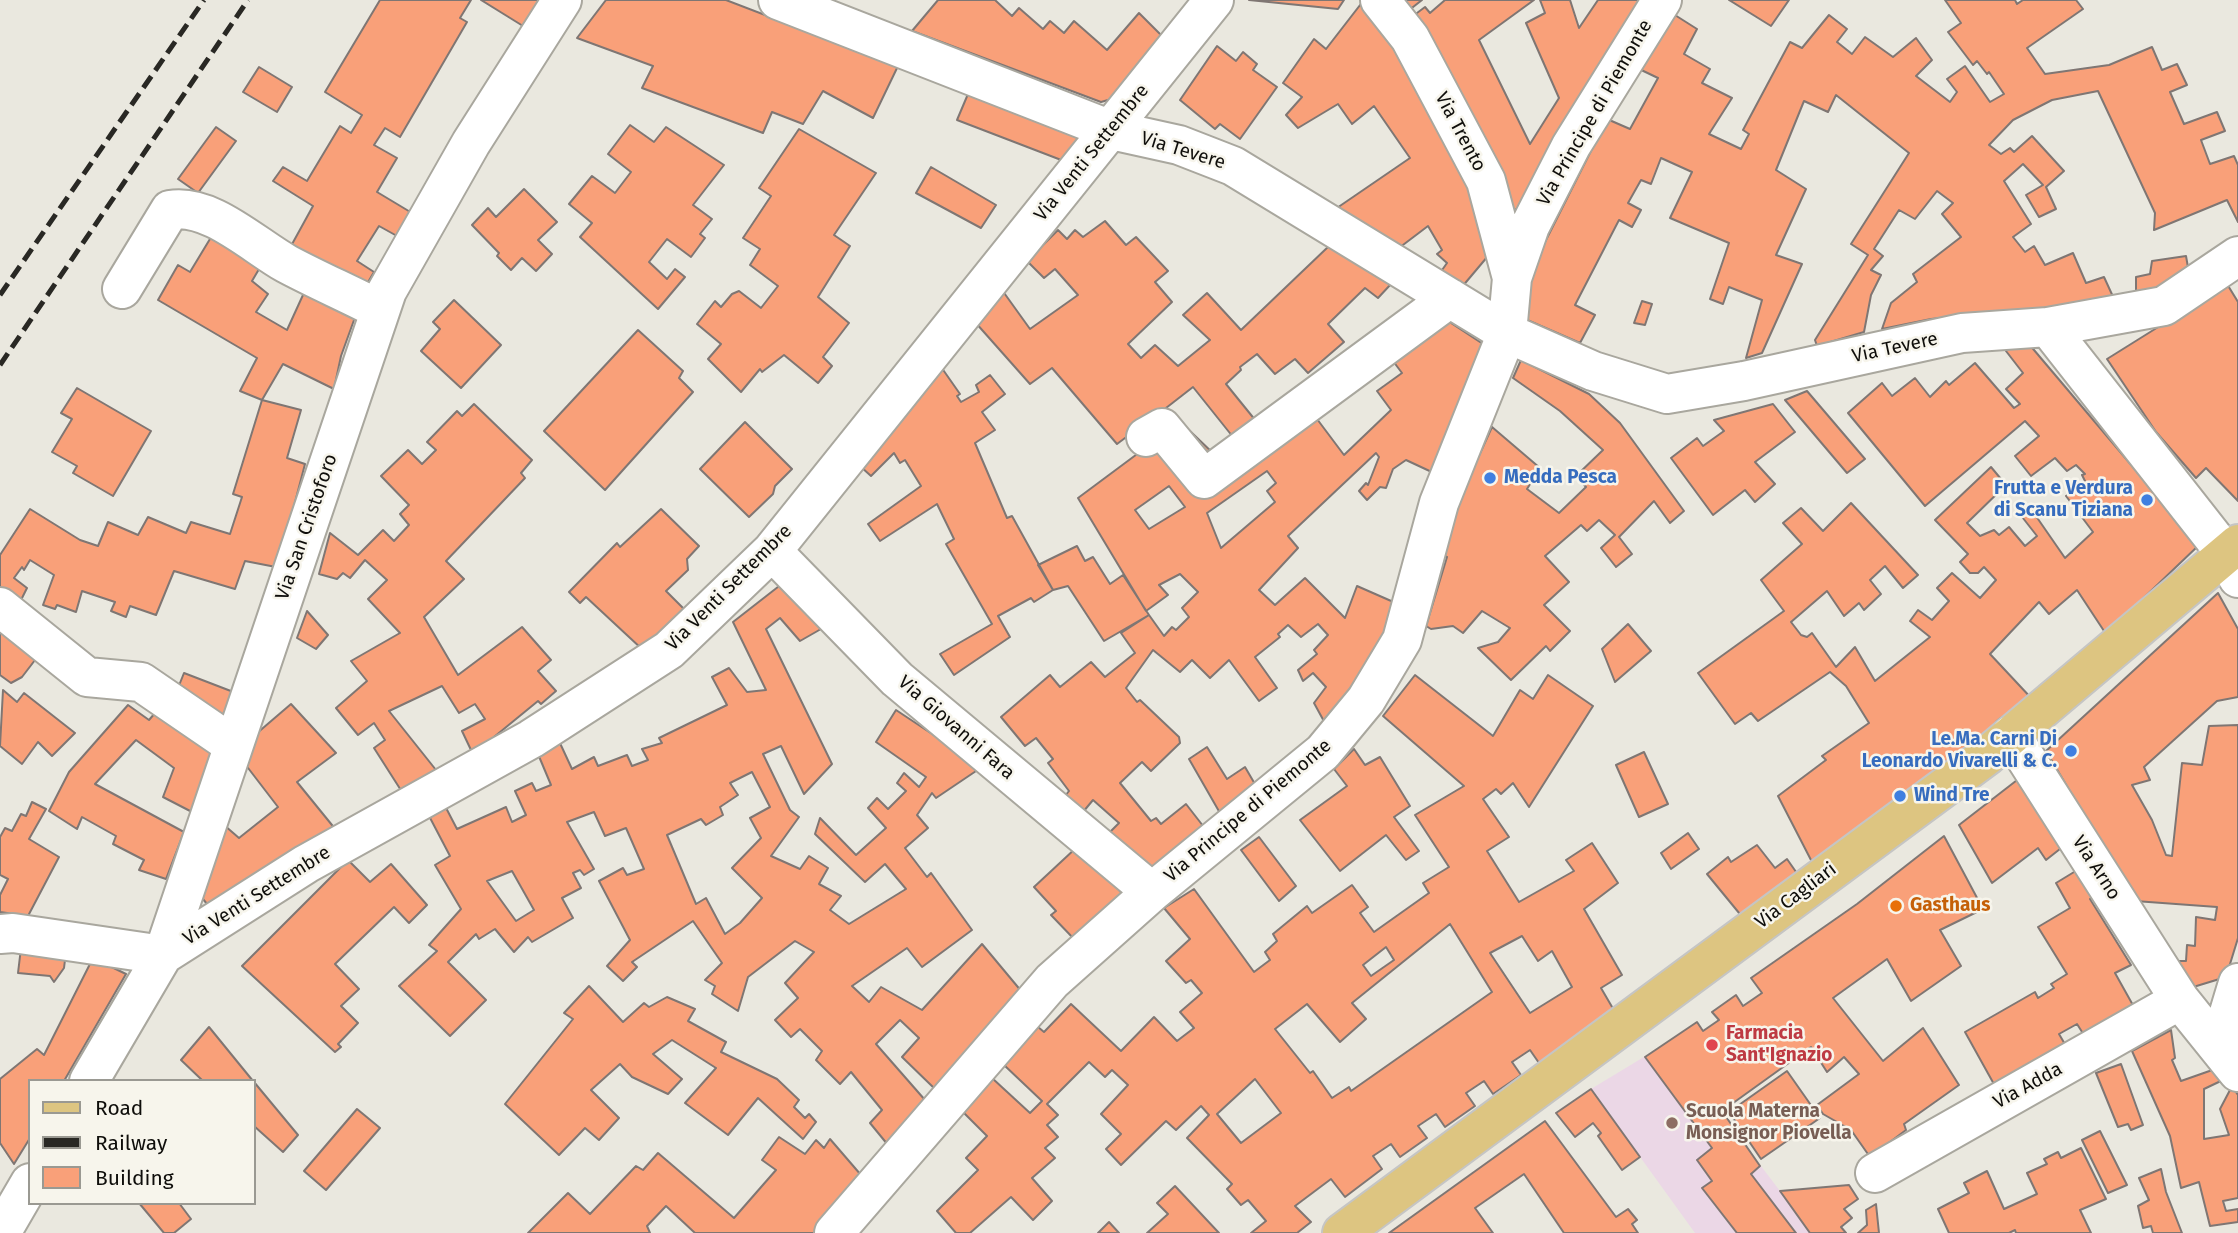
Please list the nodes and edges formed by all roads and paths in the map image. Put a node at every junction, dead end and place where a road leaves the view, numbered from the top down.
1 (562, 0) edge
2 (778, 0) edge
3 (1214, 0) edge
4 (1380, 0) edge
5 (1662, 0) edge
6 (1111, 131) junction
7 (2238, 256) edge
8 (1513, 278) junction
9 (122, 289) dead end
10 (1450, 298) junction
11 (380, 310) junction
12 (2048, 327) junction
13 (1507, 333) junction
14 (1146, 437) dead end
15 (772, 551) junction
16 (2234, 559) edge
17 (0, 607) edge
18 (2011, 735) junction
19 (233, 745) junction
20 (1152, 892) junction
21 (0, 934) edge
22 (163, 955) junction
23 (2238, 983) edge
24 (2180, 1000) junction
25 (2229, 1059) edge
26 (90, 1079) edge
27 (1875, 1172) dead end
28 (28, 1186) edge
29 (1356, 1229) edge
30 (1, 1233) edge
31 (834, 1233) edge

1 - 11 street, Via San Cristoforo
2 - 6 street, Via Tevere
3 - 6 street, Via Venti Settembre
4 - 8 street, Via Trento
5 - 8 street, Via Principe di Piemonte
6 - 10 street, Via Tevere
6 - 15 street, Via Venti Settembre
7 - 12 street, Via Tevere
8 - 13 street, Via Principe di Piemonte
9 - 11 street
10 - 13 street, Via Tevere
10 - 14 street
11 - 19 street, Via San Cristoforo
12 - 13 street, Via Tevere
12 - 16 street
13 - 20 street, Via Principe di Piemonte
15 - 20 street, Via Giovanni Fara
15 - 22 street, Via Venti Settembre
16 - 18 main road, Via Cagliari
17 - 19 street
18 - 24 street, Via Arno
18 - 29 main road, Via Cagliari
19 - 22 street, Via San Cristoforo
20 - 31 street, Via Principe di Piemonte
21 - 22 street
22 - 26 street, Via San Cristoforo
23 - 25 street
24 - 25 street
24 - 27 street, Via Adda
28 - 30 street

